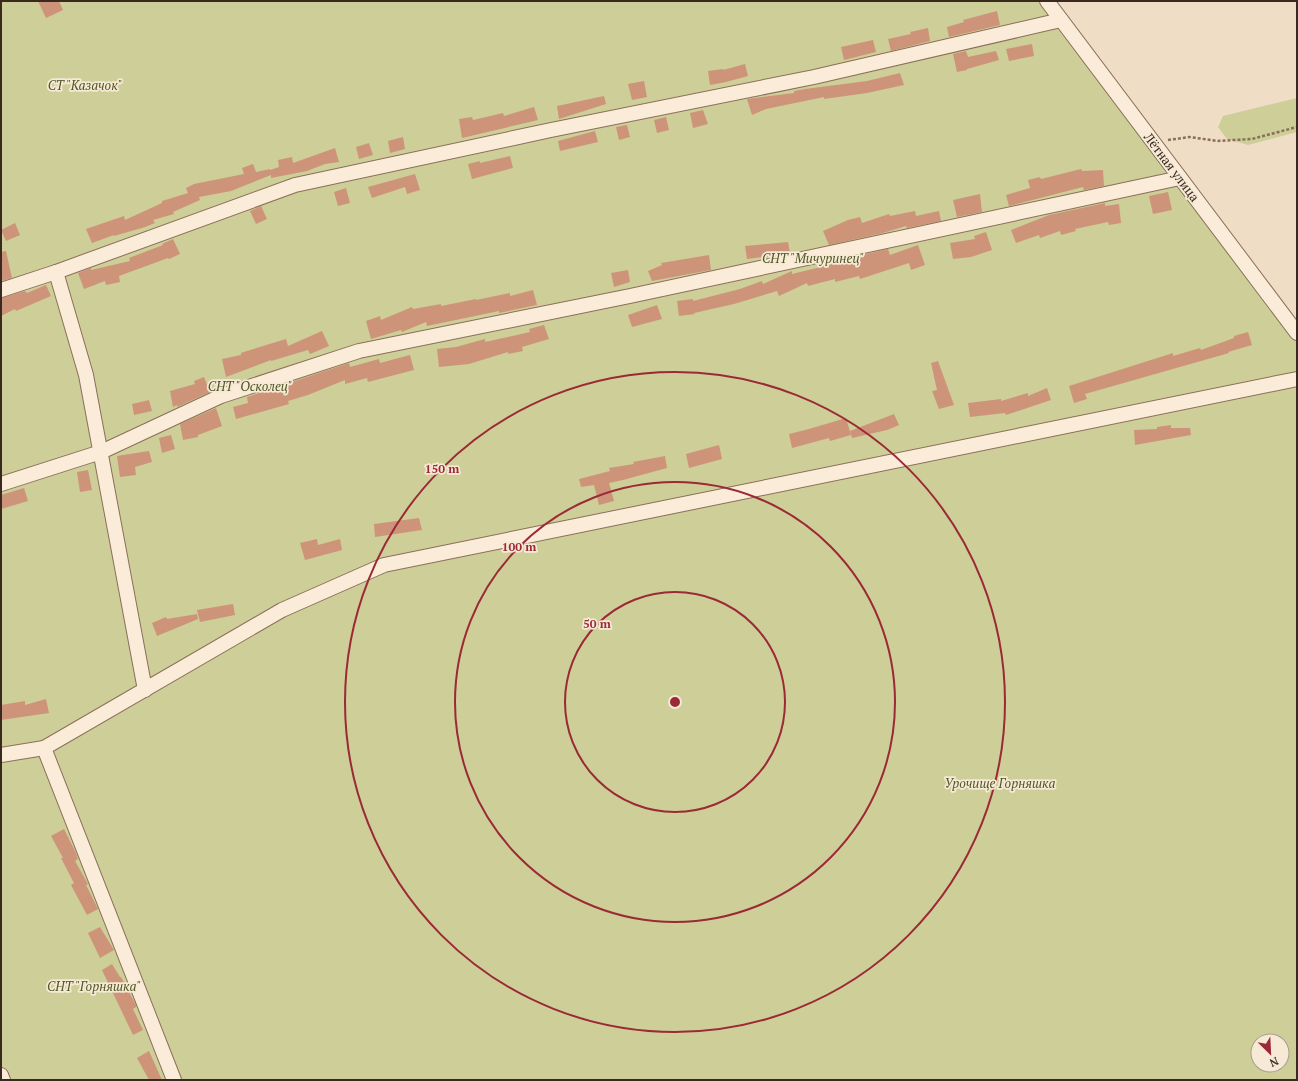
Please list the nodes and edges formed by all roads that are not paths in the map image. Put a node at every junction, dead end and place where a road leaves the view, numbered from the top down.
1 (1047, 1) edge
2 (1061, 20) junction
3 (1180, 178) junction
4 (56, 272) junction
5 (1, 290) edge
6 (1297, 333) edge
7 (1297, 379) edge
8 (101, 452) junction
9 (1, 484) edge
10 (145, 690) junction
11 (44, 748) junction
12 (1, 755) edge
13 (1, 1075) edge
14 (3, 1080) edge
15 (174, 1080) edge

1 - 2 street, Лётная улица
2 - 3 street, Лётная улица
2 - 4 street
3 - 6 street, Лётная улица
3 - 8 street
4 - 5 street
4 - 8 street
7 - 10 street
8 - 9 street
8 - 10 street
10 - 11 street
11 - 12 street
11 - 15 street
13 - 14 street

